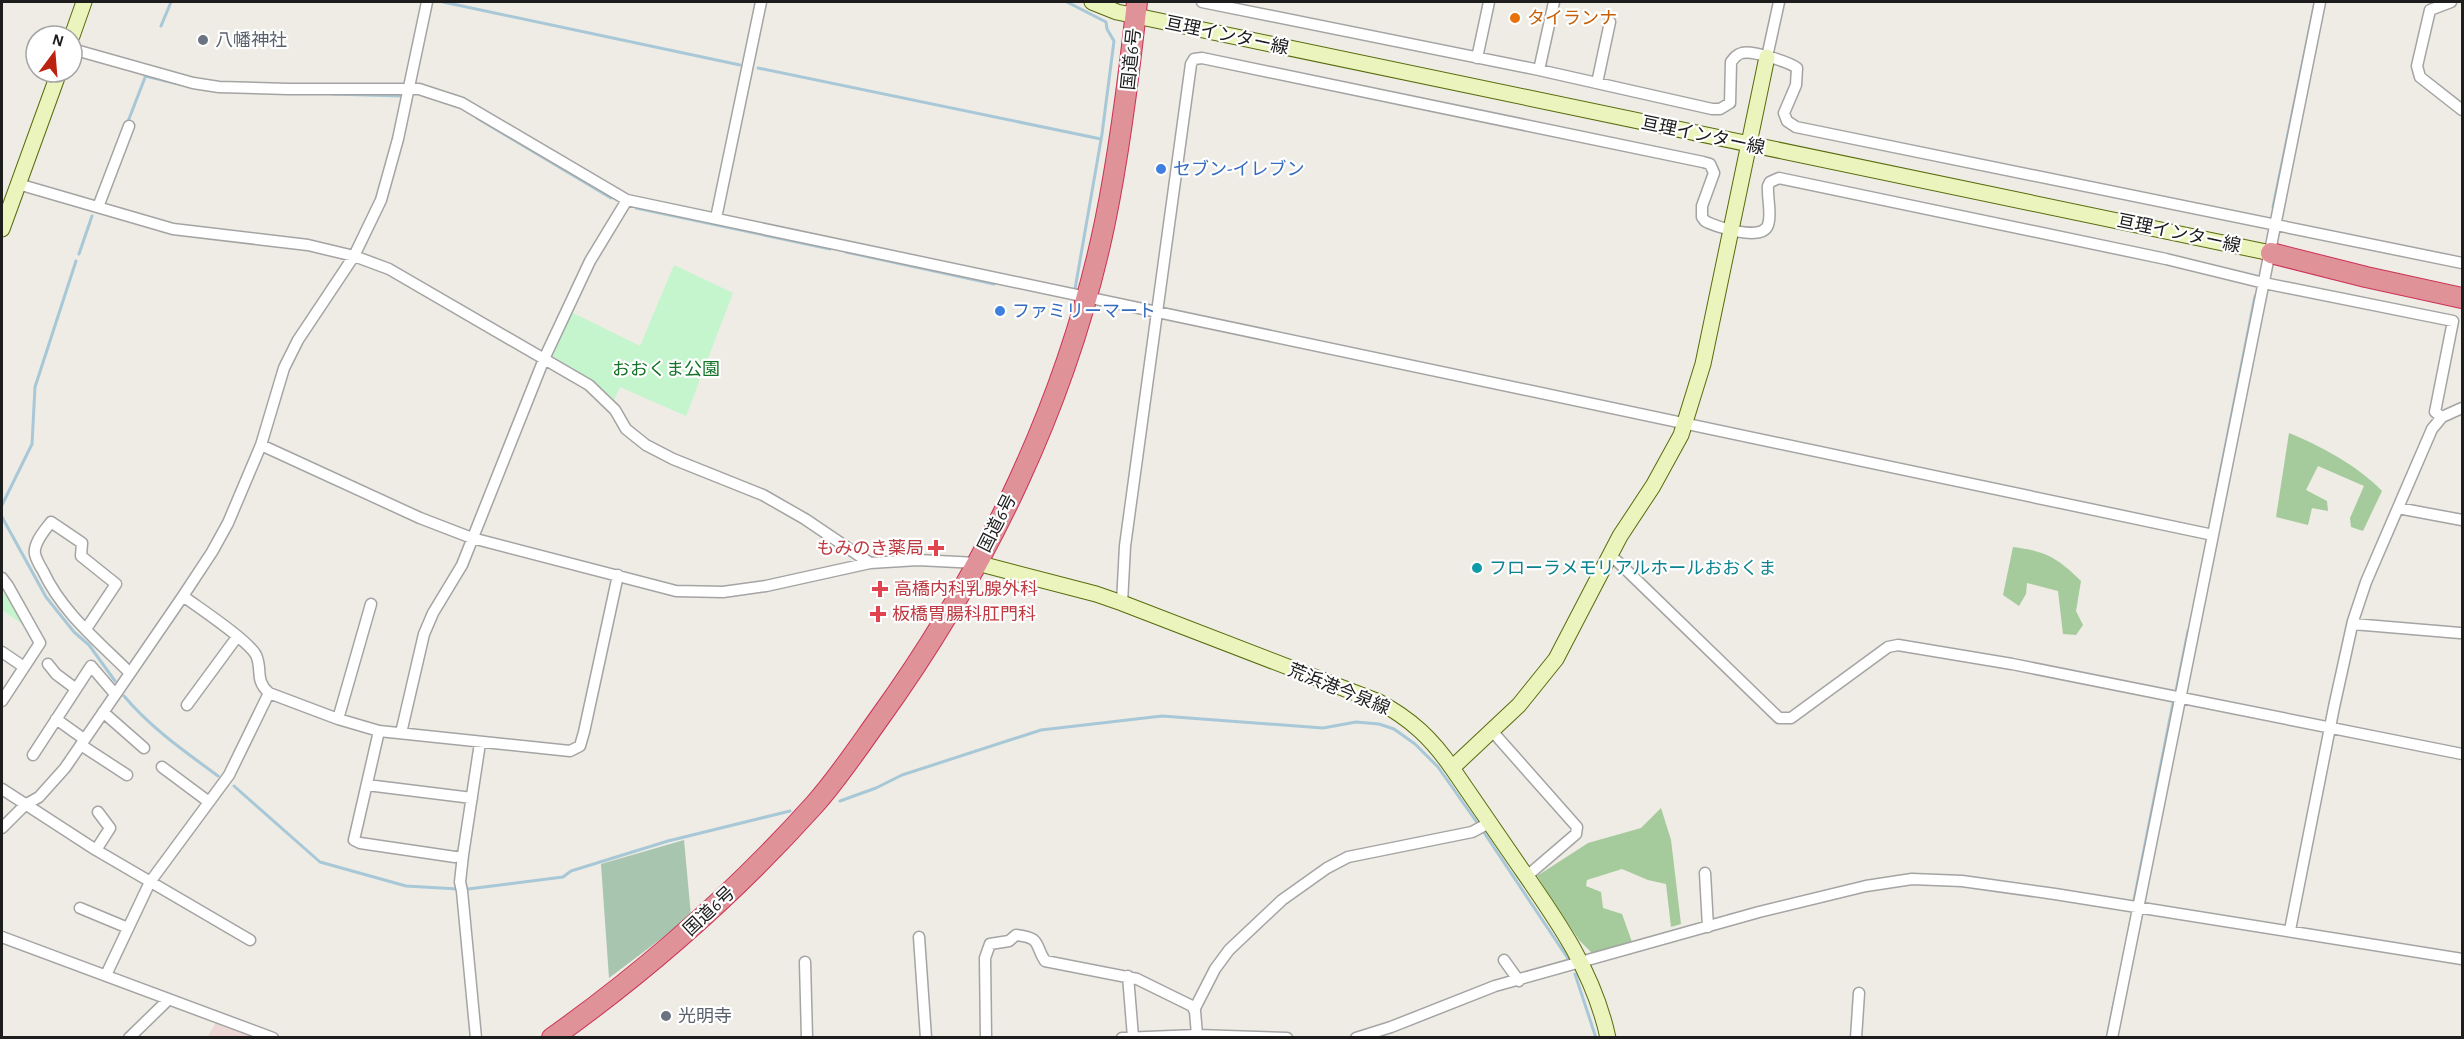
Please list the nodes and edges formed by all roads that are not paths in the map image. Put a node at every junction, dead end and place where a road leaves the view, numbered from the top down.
1 (84, 2) edge
2 (427, 2) edge
3 (761, 2) edge
4 (1092, 2) edge
5 (1202, 2) edge
6 (1489, 2) edge
7 (1554, 2) edge
8 (1779, 2) edge
9 (2320, 2) edge
10 (2451, 2) edge
11 (1136, 8) edge
12 (1610, 22) dead end
13 (76, 24) edge
14 (84, 52) edge
15 (1767, 57) junction
16 (1477, 58) junction
17 (1539, 70) junction
18 (1597, 83) junction
19 (55, 84) edge
20 (408, 89) junction
21 (2463, 110) edge
22 (129, 126) dead end
23 (1749, 144) junction
24 (18, 184) junction
25 (627, 200) junction
26 (98, 207) junction
27 (716, 218) junction
28 (2276, 224) junction
29 (2, 229) edge
30 (1731, 230) junction
31 (2271, 253) junction
32 (354, 256) junction
33 (2463, 262) edge
34 (2264, 283) junction
35 (2463, 286) edge
36 (1085, 298) junction
37 (2463, 298) edge
38 (1157, 312) junction
39 (544, 359) junction
40 (2463, 408) edge
41 (2442, 417) junction
42 (1686, 423) junction
43 (261, 445) junction
44 (2398, 508) junction
45 (2463, 520) edge
46 (2213, 535) junction
47 (472, 538) junction
48 (1609, 557) junction
49 (870, 563) junction
50 (977, 564) junction
51 (618, 575) junction
52 (2, 578) edge
53 (183, 596) junction
54 (1122, 603) junction
55 (371, 604) dead end
56 (2353, 624) junction
57 (86, 629) junction
58 (2460, 633) dead end
59 (237, 637) junction
60 (2, 651) edge
61 (48, 664) dead end
62 (24, 667) junction
63 (130, 673) junction
64 (76, 689) junction
65 (270, 693) junction
66 (115, 694) junction
67 (2181, 699) junction
68 (2, 701) edge
69 (187, 705) dead end
70 (102, 712) junction
71 (57, 719) junction
72 (338, 719) junction
73 (2331, 729) junction
74 (379, 731) junction
75 (1492, 731) junction
76 (401, 733) junction
77 (82, 742) junction
78 (480, 743) junction
79 (144, 748) dead end
80 (2463, 754) edge
81 (33, 755) dead end
82 (162, 767) dead end
83 (1452, 768) junction
84 (127, 775) dead end
85 (367, 785) junction
86 (2, 789) edge
87 (472, 798) junction
88 (209, 802) junction
89 (25, 805) junction
90 (98, 812) dead end
91 (1490, 823) junction
92 (2, 828) edge
93 (96, 850) junction
94 (463, 855) junction
95 (1705, 873) dead end
96 (1527, 876) junction
97 (150, 882) junction
98 (2138, 907) junction
99 (80, 908) dead end
100 (1707, 927) junction
101 (128, 928) junction
102 (2290, 930) junction
103 (2, 937) edge
104 (919, 937) dead end
105 (250, 940) dead end
106 (2463, 958) edge
107 (1504, 960) dead end
108 (804, 962) dead end
109 (1582, 963) junction
110 (106, 975) junction
111 (1128, 976) junction
112 (1519, 981) junction
113 (1859, 993) dead end
114 (169, 999) junction
115 (1194, 1010) junction
116 (1197, 1035) junction
117 (1133, 1037) edge
118 (129, 1038) edge
119 (273, 1038) edge
120 (476, 1038) edge
121 (552, 1038) edge
122 (807, 1038) edge
123 (927, 1038) edge
124 (986, 1038) edge
125 (1122, 1038) edge
126 (1287, 1038) edge
127 (1356, 1038) edge
128 (1608, 1038) edge
129 (1856, 1038) edge
130 (2112, 1038) edge

1 - 13 main road
2 - 20 street
3 - 27 street
4 - 11 main road, 亘理インター線
5 - 16 street
6 - 16 street
7 - 17 street
8 - 15 street
9 - 28 street
10 - 21 street
11 - 23 main road, 亘理インター線
11 - 36 highway, 国道6号
12 - 18 street
14 - 20 street
15 - 18 street
15 - 23 main road
15 - 28 street
16 - 17 street
17 - 18 street
19 - 24 main road
20 - 25 street
20 - 32 street
22 - 26 street
23 - 30 main road
23 - 31 main road, 亘理インター線
24 - 26 street
24 - 29 main road
25 - 27 street
25 - 39 street
26 - 32 street
27 - 36 street
28 - 31 street
28 - 33 street
30 - 34 street
30 - 38 street
30 - 42 main road
31 - 34 street
31 - 35 highway
31 - 37 highway
32 - 39 street
32 - 43 street
34 - 41 street
34 - 46 street
36 - 38 street
36 - 50 highway, 国道6号
38 - 42 street
38 - 54 street
39 - 47 street
39 - 49 street
40 - 41 street
41 - 44 street
42 - 46 street
42 - 48 main road
43 - 47 street
43 - 53 street
44 - 45 street
44 - 56 street
46 - 67 street
47 - 51 street
47 - 76 street
48 - 67 street
48 - 75 main road
49 - 50 street
49 - 51 street
50 - 54 main road, 荒浜港今泉線
50 - 121 highway, 国道6号
51 - 78 street
52 - 62 street
53 - 59 street
53 - 63 street
54 - 83 main road, 荒浜港今泉線
55 - 72 street
56 - 58 street
56 - 73 street
57 - 57 street
57 - 63 street
59 - 65 street
59 - 69 street
60 - 62 street
61 - 64 street
62 - 68 street
63 - 66 street
64 - 66 street
64 - 71 street
65 - 72 street
65 - 88 street
66 - 70 street
67 - 73 street
67 - 98 street
70 - 77 street
70 - 79 street
71 - 77 street
71 - 81 street
72 - 74 street
73 - 80 street
73 - 102 street
74 - 76 street
74 - 85 street
75 - 83 main road
75 - 96 street
76 - 78 street
77 - 84 street
77 - 89 street
78 - 87 street
82 - 88 street
83 - 91 main road, 荒浜港今泉線
85 - 87 street
85 - 94 street
86 - 89 street
87 - 94 street
88 - 97 street
89 - 92 street
89 - 93 street
90 - 93 street
91 - 96 main road, 荒浜港今泉線
91 - 115 street
93 - 97 street
94 - 120 street
95 - 100 street
96 - 109 main road, 荒浜港今泉線
97 - 101 street
97 - 105 street
98 - 100 street
98 - 102 street
98 - 130 street
99 - 101 street
100 - 109 street
101 - 110 street
102 - 106 street
103 - 110 street
104 - 123 street
107 - 112 street
108 - 122 street
109 - 112 street
109 - 128 main road, 荒浜港今泉線
110 - 114 street
111 - 115 street
111 - 117 street
111 - 124 street
112 - 127 street
113 - 129 street
114 - 118 street
114 - 119 street
115 - 116 street
116 - 117 street
116 - 126 street
117 - 125 street

